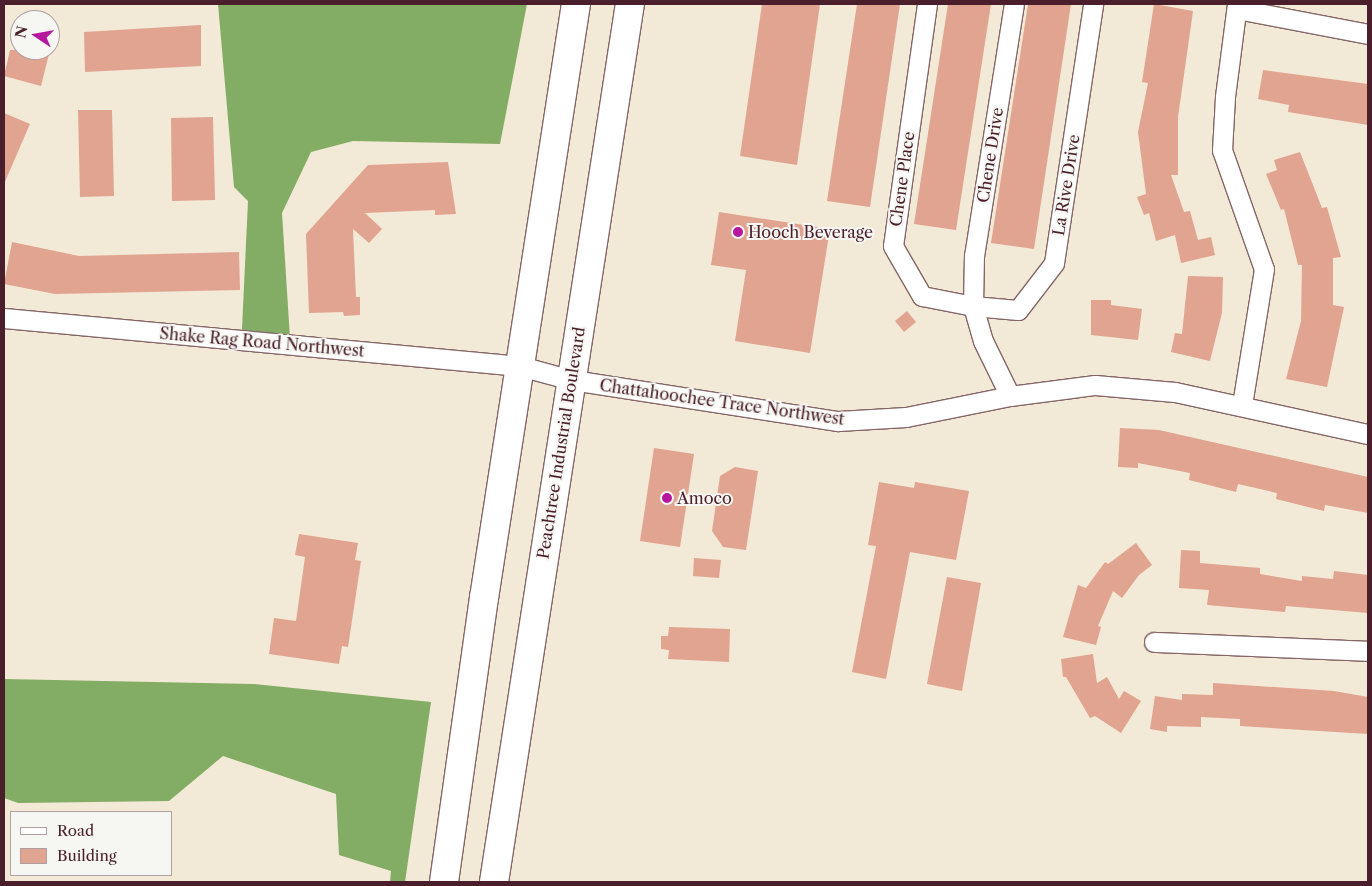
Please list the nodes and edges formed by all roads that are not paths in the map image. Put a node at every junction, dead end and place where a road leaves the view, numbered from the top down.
1 (576, 4) edge
2 (630, 4) edge
3 (927, 4) edge
4 (1014, 4) edge
5 (1093, 4) edge
6 (1237, 6) edge
7 (1368, 34) edge
8 (973, 306) junction
9 (4, 318) edge
10 (520, 366) junction
11 (572, 380) junction
12 (1010, 396) junction
13 (1242, 405) junction
14 (1368, 434) edge
15 (1154, 642) dead end
16 (1368, 651) edge
17 (444, 882) edge
18 (494, 882) edge

1 - 10 highway
2 - 11 highway, Peachtree Industrial Boulevard
3 - 8 street, Chene Place
4 - 8 street, Chene Drive
5 - 8 street, La Rive Drive
6 - 7 street
6 - 13 street
8 - 12 street, Chene Drive
9 - 10 street, Shake Rag Road Northwest
10 - 11 street, Chattahoochee Trace Northwest
10 - 17 highway
11 - 12 street, Chattahoochee Trace Northwest
11 - 18 highway, Peachtree Industrial Boulevard
12 - 13 street, Chattahoochee Trace Northwest
13 - 14 street, Chattahoochee Trace Northwest
15 - 16 street

